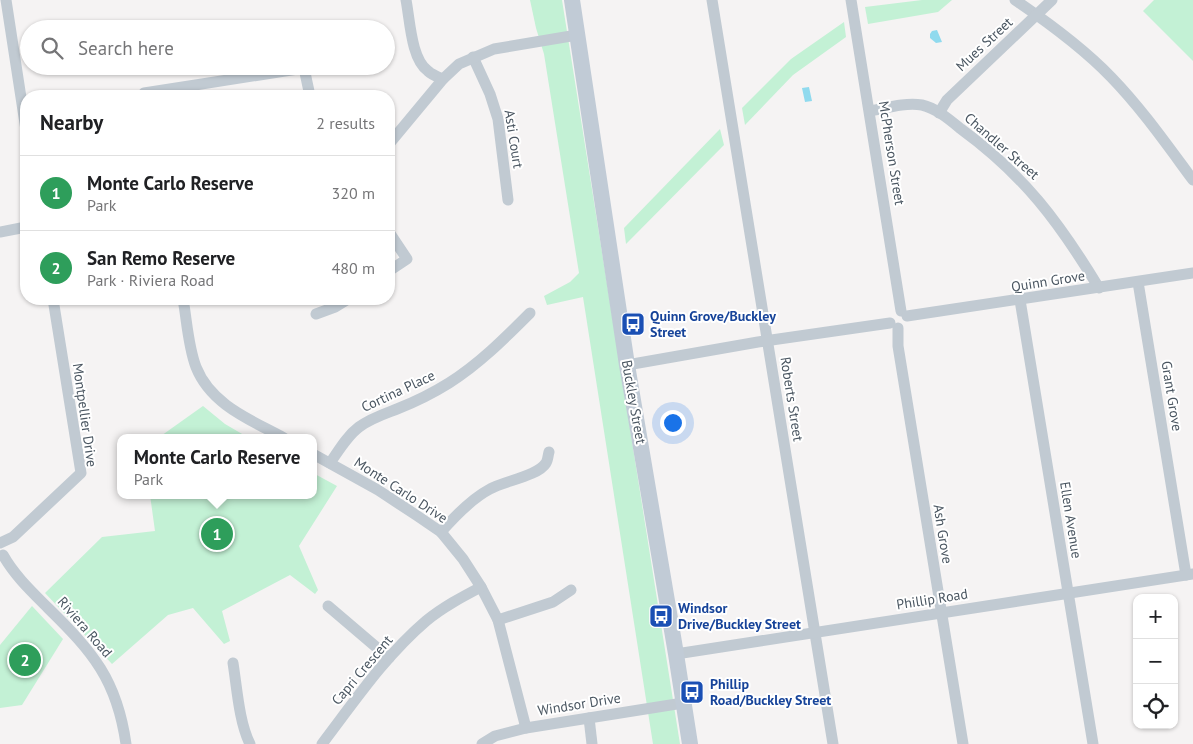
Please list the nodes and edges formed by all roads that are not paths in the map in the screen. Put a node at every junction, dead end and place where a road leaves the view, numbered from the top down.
1 (6, 0) edge
2 (406, 0) edge
3 (572, 0) edge
4 (712, 0) edge
5 (851, 0) edge
6 (1015, 0) edge
7 (1052, 0) edge
8 (1036, 15) junction
9 (577, 35) junction
10 (473, 57) junction
11 (259, 75) edge
12 (306, 75) edge
13 (443, 79) junction
14 (163, 90) edge
15 (309, 90) edge
16 (20, 91) edge
17 (870, 111) junction
18 (939, 113) junction
19 (395, 137) edge
20 (1193, 180) edge
21 (508, 200) dead end
22 (20, 228) edge
23 (0, 232) edge
24 (395, 241) edge
25 (395, 267) edge
26 (1193, 273) edge
27 (1138, 282) junction
28 (1099, 288) junction
29 (1020, 300) junction
30 (54, 305) edge
31 (184, 305) edge
32 (338, 305) edge
33 (530, 313) dead end
34 (316, 314) dead end
35 (904, 314) junction
36 (894, 325) junction
37 (768, 340) junction
38 (627, 366) junction
39 (277, 434) edge
40 (549, 452) dead end
41 (317, 456) edge
42 (330, 463) junction
43 (441, 532) junction
44 (1, 553) edge
45 (1190, 574) edge
46 (482, 587) junction
47 (571, 590) dead end
48 (1068, 593) junction
49 (328, 606) dead end
50 (941, 613) junction
51 (498, 620) junction
52 (815, 632) junction
53 (676, 654) junction
54 (389, 658) junction
55 (233, 663) dead end
56 (683, 703) junction
57 (589, 718) junction
58 (526, 728) junction
59 (126, 744) edge
60 (250, 744) edge
61 (322, 744) edge
62 (482, 744) edge
63 (592, 744) edge
64 (690, 744) edge
65 (833, 744) edge
66 (963, 744) edge
67 (1093, 744) edge

1 - 16 street
2 - 13 street
3 - 9 main road, Buckley Street
4 - 37 street, Roberts Street
5 - 17 street, McPherson Street
6 - 8 street
7 - 8 street, Mues Street
8 - 18 street, Mues Street
8 - 20 street
9 - 10 street
9 - 38 main road, Buckley Street
10 - 13 street
10 - 21 street, Asti Court
11 - 14 street
12 - 15 street
13 - 19 street
17 - 18 street, Chandler Street
17 - 35 street, McPherson Street
18 - 28 street, Chandler Street
22 - 23 street
24 - 25 street
26 - 27 street, Quinn Grove
27 - 28 street, Quinn Grove
27 - 45 street, Grant Grove
28 - 29 street, Quinn Grove
29 - 35 street, Quinn Grove
29 - 48 street, Ellen Avenue
30 - 44 street, Montpellier Drive
31 - 39 street
32 - 34 street
33 - 42 street, Cortina Place
35 - 36 street
36 - 37 street
36 - 50 street, Ash Grove
37 - 38 street
37 - 52 street, Roberts Street
38 - 53 main road, Buckley Street
40 - 43 street
41 - 42 street, Monte Carlo Drive
42 - 43 street, Monte Carlo Drive
43 - 46 street, Monte Carlo Drive
44 - 59 street, Riviera Road
45 - 48 street, Phillip Road
46 - 51 street, Monte Carlo Drive
46 - 54 street, Capri Crescent
47 - 51 street
48 - 50 street, Phillip Road
48 - 67 street, Ellen Avenue
49 - 54 street
50 - 52 street, Phillip Road
50 - 66 street, Ash Grove
51 - 58 street, Monte Carlo Drive
52 - 53 street, Phillip Road
52 - 65 street, Roberts Street
53 - 56 main road, Buckley Street
54 - 61 street, Capri Crescent
55 - 60 street
56 - 57 street, Windsor Drive
56 - 64 main road, Buckley Street
57 - 58 street, Windsor Drive
57 - 63 street
58 - 62 street, Windsor Drive

